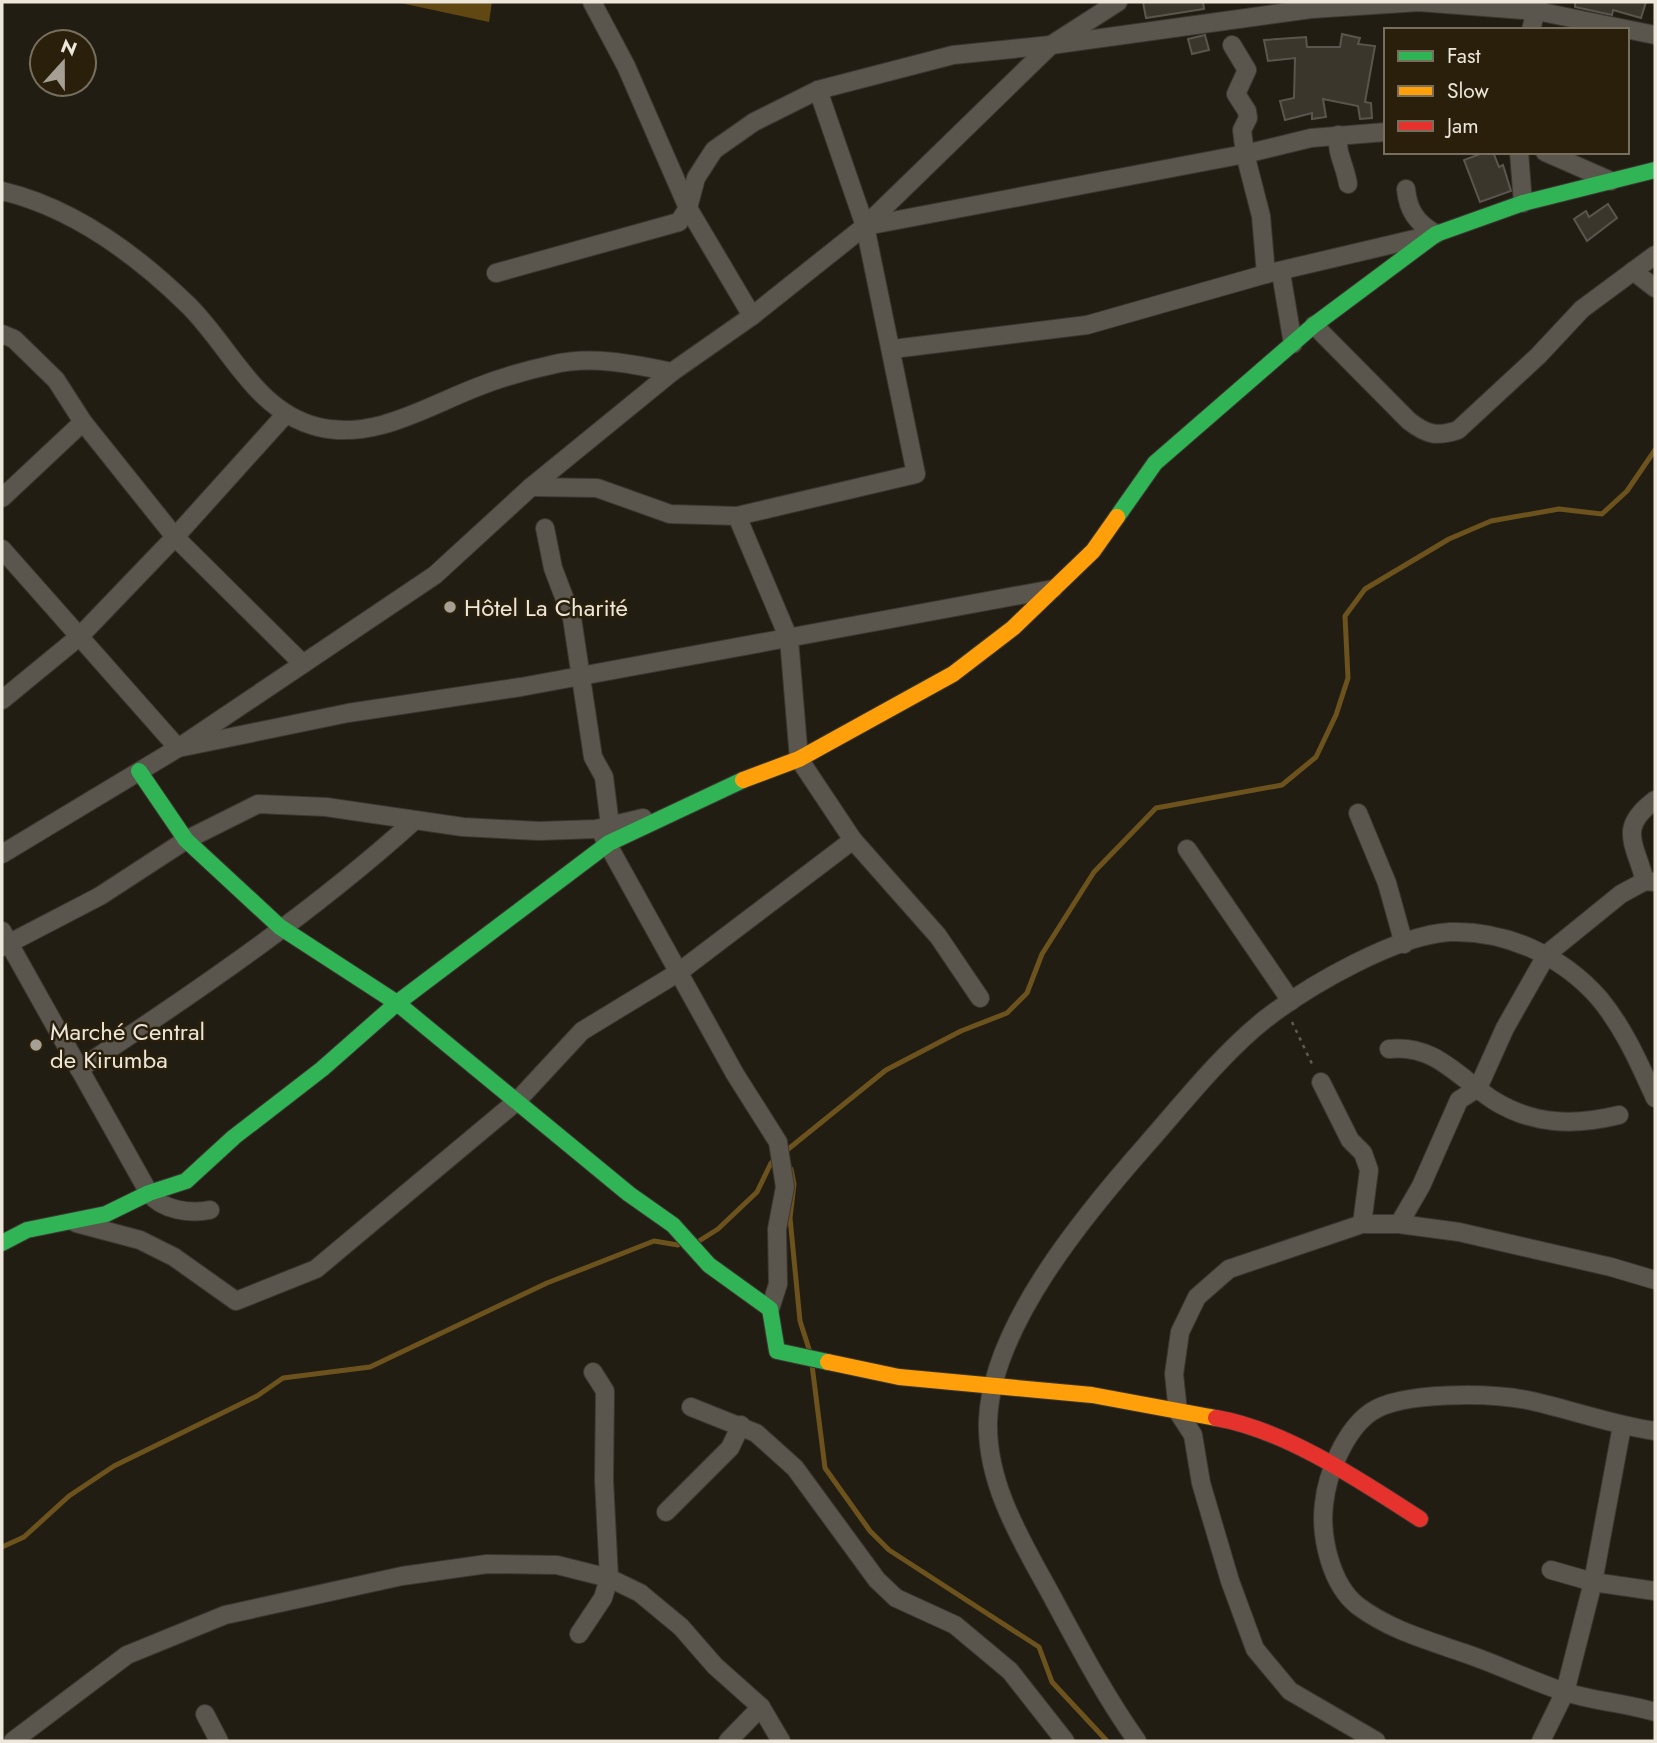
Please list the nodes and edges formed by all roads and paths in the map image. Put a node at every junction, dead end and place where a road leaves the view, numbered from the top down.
1 (592, 2) edge
2 (1118, 2) edge
3 (1537, 6) edge
4 (1532, 28) edge
5 (1627, 28) edge
6 (1629, 29) edge
7 (1655, 35) edge
8 (1051, 45) junction
9 (1233, 46) dead end
10 (818, 90) junction
11 (1384, 132) edge
12 (1338, 135) junction
13 (1519, 154) edge
14 (1550, 154) edge
15 (1245, 155) junction
16 (1655, 170) edge
17 (1611, 181) junction
18 (1348, 184) dead end
19 (1406, 189) dead end
20 (2, 191) edge
21 (1523, 204) junction
22 (688, 208) junction
23 (866, 226) junction
24 (1436, 234) junction
25 (1655, 255) edge
26 (1633, 271) junction
27 (496, 273) dead end
28 (1274, 274) junction
29 (1655, 288) edge
30 (752, 316) junction
31 (1314, 325) junction
32 (2, 334) edge
33 (1293, 344) junction
34 (893, 349) junction
35 (672, 372) junction
36 (285, 415) junction
37 (83, 422) junction
38 (531, 487) junction
39 (2, 498) edge
40 (737, 516) junction
41 (545, 528) dead end
42 (175, 537) junction
43 (2, 550) edge
44 (1056, 588) junction
45 (80, 636) junction
46 (789, 639) junction
47 (303, 664) junction
48 (583, 676) junction
49 (2, 700) edge
50 (178, 748) junction
51 (799, 759) junction
52 (139, 771) junction
53 (1655, 800) edge
54 (680, 809) joint
55 (1358, 813) dead end
56 (415, 820) junction
57 (605, 832) junction
58 (186, 840) junction
59 (853, 840) junction
60 (1187, 849) dead end
61 (2, 854) edge
62 (1650, 881) edge
63 (281, 927) junction
64 (4, 941) edge
65 (1404, 944) junction
66 (1547, 954) junction
67 (679, 972) junction
68 (981, 998) dead end
69 (397, 1003) junction
70 (1288, 1004) junction
71 (1389, 1049) dead end
72 (79, 1069) junction
73 (1321, 1082) joint
74 (1478, 1088) junction
75 (1655, 1098) edge
76 (517, 1101) junction
77 (1619, 1115) dead end
78 (149, 1193) junction
79 (209, 1210) dead end
80 (70, 1222) junction
81 (1362, 1224) junction
82 (1399, 1224) junction
83 (2, 1243) edge
84 (1655, 1280) edge
85 (770, 1309) junction
86 (593, 1372) dead end
87 (994, 1386) junction
88 (691, 1408) dead end
89 (1178, 1412) junction
90 (741, 1425) junction
91 (1622, 1426) junction
92 (1655, 1431) edge
93 (1332, 1469) junction
94 (666, 1513) dead end
95 (1420, 1520) dead end
96 (1551, 1570) dead end
97 (609, 1578) junction
98 (1593, 1582) junction
99 (1655, 1591) edge
100 (579, 1634) dead end
101 (1565, 1692) junction
102 (761, 1707) junction
103 (1655, 1712) edge
104 (205, 1714) dead end
105 (1345, 1734) edge
106 (13, 1741) edge
107 (219, 1741) edge
108 (727, 1741) edge
109 (781, 1741) edge
110 (1065, 1741) edge
111 (1137, 1741) edge
112 (1376, 1741) edge
113 (1541, 1741) edge

1 - 22 street
2 - 8 street
3 - 4 street
3 - 5 street
3 - 8 street
6 - 7 street
8 - 10 street
8 - 23 street
9 - 15 street
10 - 22 street
10 - 23 street
11 - 12 street
12 - 15 street
12 - 18 street
13 - 21 street
14 - 17 street
15 - 23 street
15 - 28 street
16 - 17 street
17 - 21 street
19 - 24 street
20 - 36 street
21 - 24 street
22 - 27 street
22 - 30 street
23 - 30 street
23 - 34 street
24 - 28 street
24 - 31 street
25 - 26 street
26 - 29 street
26 - 31 street
28 - 33 street
28 - 34 street
30 - 35 street
31 - 33 street
32 - 37 street
33 - 44 street
34 - 40 street
35 - 36 street
35 - 38 street
36 - 42 street
37 - 39 street
37 - 42 street
38 - 40 street
38 - 47 street
40 - 46 street
41 - 48 street
42 - 45 street
42 - 47 street
43 - 45 street
44 - 46 street
44 - 51 street
45 - 49 street
45 - 50 street
46 - 48 street
46 - 51 street
47 - 50 street
48 - 50 street
48 - 57 street
50 - 52 street
51 - 54 street
51 - 59 street
52 - 58 street
52 - 61 street
53 - 62 street
54 - 57 street
55 - 65 street
56 - 57 street
56 - 58 street
56 - 63 street
57 - 67 street
57 - 69 street
58 - 63 street
58 - 64 street
59 - 67 street
59 - 68 street
60 - 70 street
62 - 66 street
63 - 69 street
63 - 72 street
64 - 72 street
65 - 66 street
65 - 70 street
66 - 74 street
66 - 75 street
67 - 76 street
67 - 85 street
69 - 76 street
69 - 78 street
70 - 73 path
70 - 87 street
71 - 74 street
72 - 78 street
73 - 81 street
74 - 77 street
74 - 82 street
76 - 80 street
76 - 85 street
78 - 79 street
78 - 80 street
80 - 83 street
81 - 82 street
81 - 89 street
82 - 84 street
85 - 87 street
86 - 97 street
87 - 89 street
87 - 111 street
88 - 90 street
89 - 93 street
89 - 105 street
90 - 94 street
90 - 110 street
91 - 92 street
91 - 93 street
91 - 98 street
93 - 95 street
93 - 101 street
96 - 98 street
97 - 100 street
97 - 102 street
97 - 106 street
98 - 99 street
98 - 101 street
101 - 103 street
101 - 113 street
102 - 108 street
102 - 109 street
104 - 107 street
105 - 112 street

